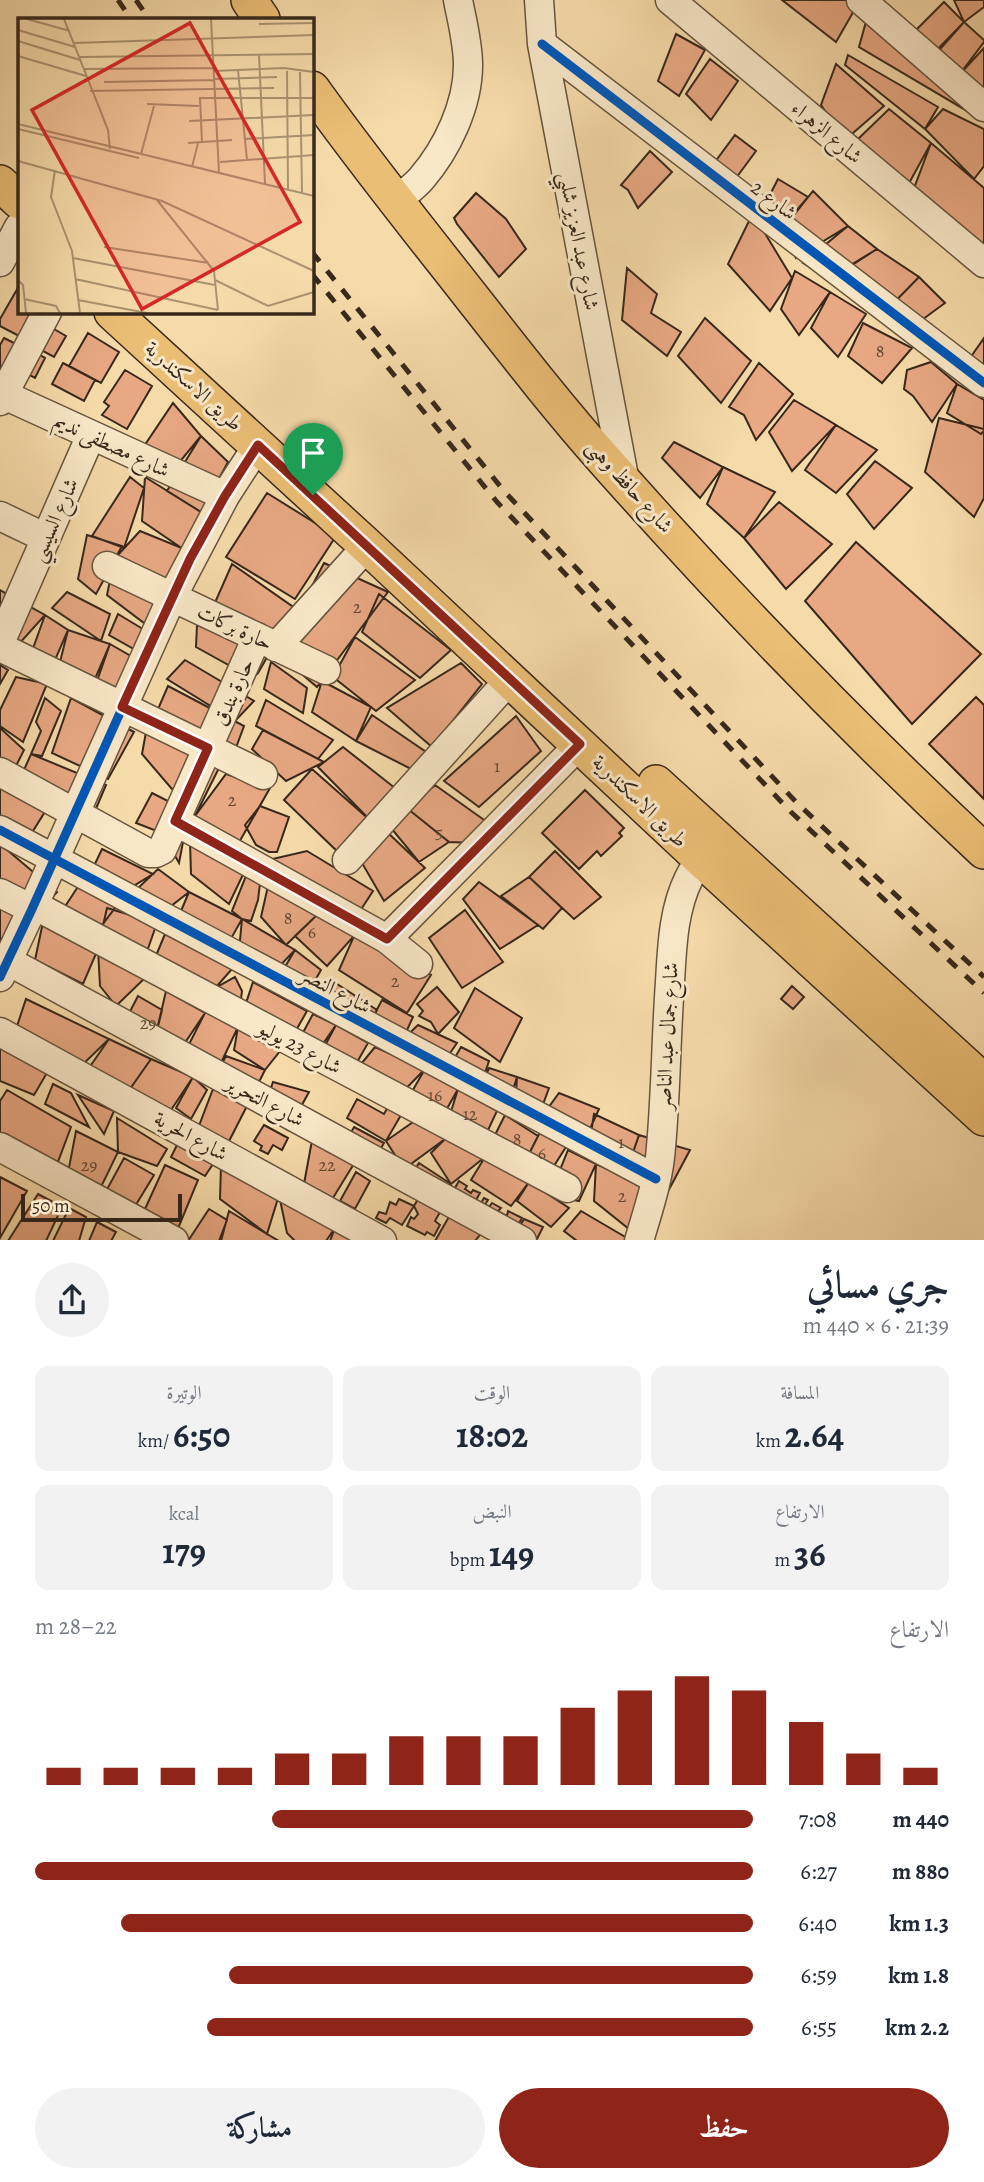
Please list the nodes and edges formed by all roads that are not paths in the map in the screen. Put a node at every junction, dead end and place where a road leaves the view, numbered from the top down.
1 (249, 0) edge
2 (458, 0) edge
3 (538, 0) edge
4 (670, 0) edge
5 (861, 0) edge
6 (261, 18) edge
7 (542, 44) junction
8 (313, 90) edge
9 (984, 107) edge
10 (0, 183) edge
11 (18, 200) edge
12 (396, 201) junction
13 (0, 210) edge
14 (18, 226) edge
15 (18, 229) edge
16 (0, 262) edge
17 (984, 263) edge
18 (46, 313) edge
19 (112, 313) edge
20 (143, 313) edge
21 (984, 383) edge
22 (1, 396) edge
23 (91, 435) junction
24 (258, 445) junction
25 (625, 482) junction
26 (225, 496) junction
27 (0, 516) edge
28 (46, 538) junction
29 (367, 545) junction
30 (107, 566) dead end
31 (172, 597) junction
32 (267, 642) junction
33 (0, 645) edge
34 (326, 670) dead end
35 (510, 679) junction
36 (122, 707) junction
37 (580, 744) junction
38 (208, 748) junction
39 (0, 772) edge
40 (263, 775) dead end
41 (76, 813) junction
42 (175, 821) junction
43 (0, 830) edge
44 (710, 850) junction
45 (984, 851) edge
46 (55, 860) junction
47 (347, 860) dead end
48 (0, 893) edge
49 (33, 907) junction
50 (387, 939) junction
51 (5, 958) edge
52 (418, 964) dead end
53 (0, 1032) edge
54 (984, 1082) edge
55 (984, 1118) edge
56 (0, 1147) edge
57 (656, 1179) junction
58 (567, 1188) dead end
59 (166, 1239) edge
60 (380, 1240) edge
61 (520, 1240) edge
62 (639, 1240) edge

1 - 6 main road
2 - 12 street
3 - 7 street, شارع عبد العزيز شلبي
4 - 17 street, شارع الزهراء
5 - 9 street
7 - 21 street, شارع 2
7 - 25 street, شارع عبد العزيز شلبي
8 - 12 main road, شارع حافظ وهبى
10 - 11 main road
12 - 25 main road, شارع حافظ وهبى
13 - 14 main road
15 - 16 street
18 - 22 street
19 - 24 main road, طريق الاسكندرية
20 - 44 main road, طريق الاسكندرية
22 - 23 street, شارع مصطفى نديم
23 - 26 street, شارع مصطفى نديم
23 - 28 street, شارع السيسي
24 - 26 street
24 - 29 main road, طريق الاسكندرية
25 - 45 main road, شارع حافظ وهبى
26 - 31 street
27 - 28 street
28 - 33 street, شارع السيسي
29 - 32 street, حارة بندق
29 - 35 main road, طريق الاسكندرية
30 - 31 street, حارة بركات
31 - 32 street, حارة بركات
31 - 36 street
32 - 34 street, حارة بركات
32 - 38 street, حارة بندق
33 - 36 street
35 - 37 main road, طريق الاسكندرية
35 - 47 street
36 - 38 street
36 - 41 street
37 - 44 main road, طريق الاسكندرية
37 - 50 street
38 - 40 street
38 - 42 street, حارة بندق
39 - 41 street
41 - 42 street, حارة بندق
41 - 46 street
42 - 50 street
43 - 46 street, شارع النصر
44 - 54 main road, طريق الاسكندرية
44 - 55 main road, طريق الاسكندرية
44 - 57 street, شارع جمال عبد الناصر
46 - 49 street
46 - 57 street, شارع النصر
48 - 49 street, شارع 23 يوليو
49 - 51 street
49 - 58 street, شارع 23 يوليو
50 - 52 street
51 - 61 street, شارع التحرير
53 - 60 street, شارع الحرية
56 - 59 street
57 - 62 street, شارع جمال عبد الناصر

